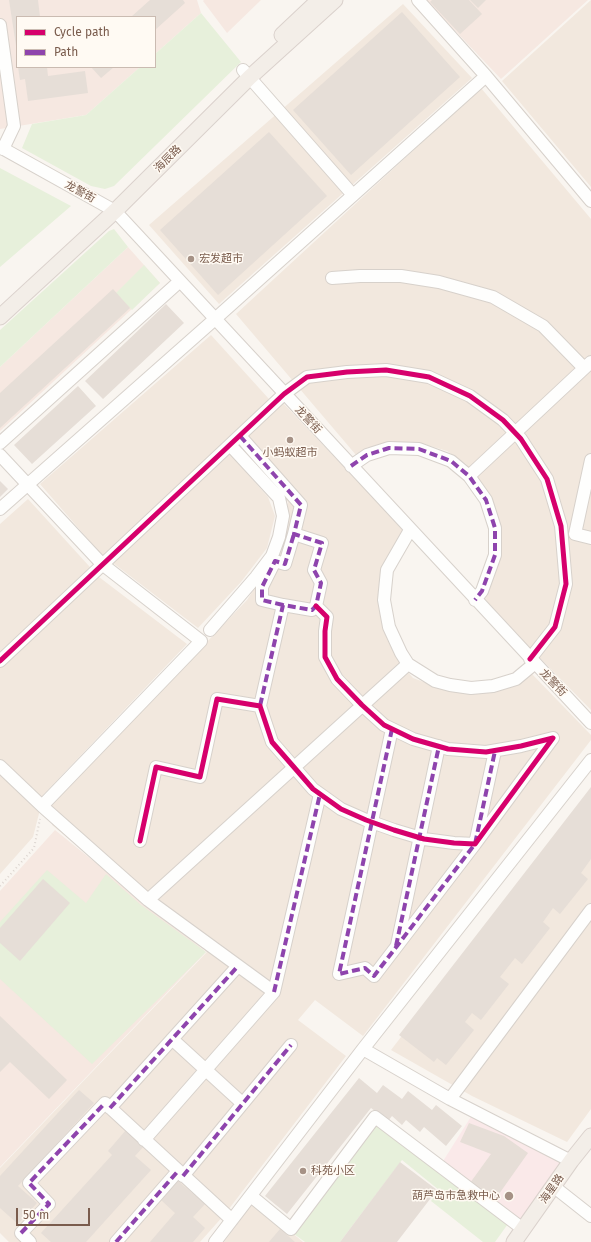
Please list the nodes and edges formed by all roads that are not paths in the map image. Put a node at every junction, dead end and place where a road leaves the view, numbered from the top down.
1 (319, 0) edge
2 (335, 0) edge
3 (418, 0) edge
4 (0, 25) edge
5 (247, 74) junction
6 (486, 76) junction
7 (1, 148) edge
8 (353, 195) junction
9 (591, 201) edge
10 (110, 208) junction
11 (332, 278) dead end
12 (180, 281) junction
13 (0, 304) edge
14 (0, 317) edge
15 (215, 319) junction
16 (587, 365) edge
17 (284, 394) junction
18 (515, 432) junction
19 (240, 436) junction
20 (0, 443) edge
21 (230, 445) junction
22 (0, 455) edge
23 (591, 460) edge
24 (351, 466) junction
25 (468, 476) junction
26 (27, 484) junction
27 (0, 509) edge
28 (410, 530) junction
29 (294, 534) junction
30 (575, 534) junction
31 (562, 537) junction
32 (591, 538) edge
33 (102, 564) junction
34 (475, 600) junction
35 (283, 604) junction
36 (316, 606) junction
37 (210, 630) dead end
38 (0, 661) edge
39 (532, 661) junction
40 (408, 664) junction
41 (260, 706) junction
42 (362, 706) junction
43 (591, 723) edge
44 (392, 729) junction
45 (439, 746) junction
46 (495, 750) junction
47 (591, 760) edge
48 (0, 766) edge
49 (294, 767) junction
50 (320, 794) junction
51 (42, 806) junction
52 (372, 823) junction
53 (419, 838) junction
54 (140, 841) dead end
55 (475, 844) junction
56 (148, 900) junction
57 (591, 910) edge
58 (396, 948) junction
59 (238, 966) junction
60 (274, 992) junction
61 (172, 1039) junction
62 (291, 1045) dead end
63 (363, 1049) junction
64 (206, 1070) junction
65 (450, 1099) junction
66 (242, 1103) junction
67 (110, 1111) junction
68 (590, 1138) edge
69 (144, 1140) junction
70 (572, 1161) junction
71 (180, 1173) junction
72 (553, 1186) junction
73 (251, 1196) junction
74 (591, 1216) edge
75 (232, 1220) junction
76 (523, 1229) junction
77 (25, 1238) edge
78 (116, 1242) edge
79 (215, 1242) edge
80 (514, 1242) edge

1 - 5 main road, 海辰路
2 - 5 main road, 海辰路
3 - 6 street
4 - 7 street
5 - 8 street
5 - 10 main road, 海辰路
6 - 8 street
6 - 9 street
7 - 10 street, 龙警街
8 - 15 street
10 - 12 street, 龙警街
10 - 13 main road, 海辰路
10 - 14 main road, 海辰路
11 - 16 street
12 - 15 street, 龙警街
12 - 20 street
15 - 17 street, 龙警街
15 - 26 street
16 - 18 street
17 - 18 street
17 - 19 street
17 - 24 street, 龙警街
18 - 25 street
18 - 31 street
19 - 21 street
19 - 29 street
21 - 33 street
21 - 37 street
22 - 26 street
23 - 30 street
24 - 25 street
24 - 28 street, 龙警街
25 - 34 street
26 - 27 street
26 - 33 street
28 - 34 street, 龙警街
28 - 40 street
29 - 35 street
29 - 36 street
30 - 31 street
30 - 32 street
31 - 39 street
33 - 38 street
33 - 51 street
34 - 39 street, 龙警街
35 - 36 street
35 - 41 street
36 - 42 street
39 - 40 street
39 - 43 street, 龙警街
40 - 42 street
41 - 49 street
41 - 54 street
42 - 44 street
42 - 49 street
44 - 45 street
44 - 52 street
45 - 46 street
45 - 53 street
46 - 55 street
46 - 55 street
47 - 63 street
48 - 51 street
49 - 50 street
49 - 56 street
50 - 52 street
50 - 60 street
51 - 56 street
52 - 53 street
52 - 58 street
53 - 55 street
53 - 58 street
55 - 58 street
56 - 59 street
57 - 65 street
59 - 60 street
59 - 61 street
60 - 64 street
61 - 64 street
61 - 67 street
62 - 66 street
63 - 65 street
63 - 73 street
64 - 66 street
64 - 69 street
65 - 70 street
66 - 71 street
67 - 69 street
67 - 77 street
68 - 70 main road, 海星路
69 - 71 street
70 - 72 main road, 海星路
71 - 75 street
71 - 78 street
72 - 74 street
72 - 76 main road, 海星路
73 - 75 street
73 - 76 street
75 - 79 street
76 - 80 main road, 海星路

